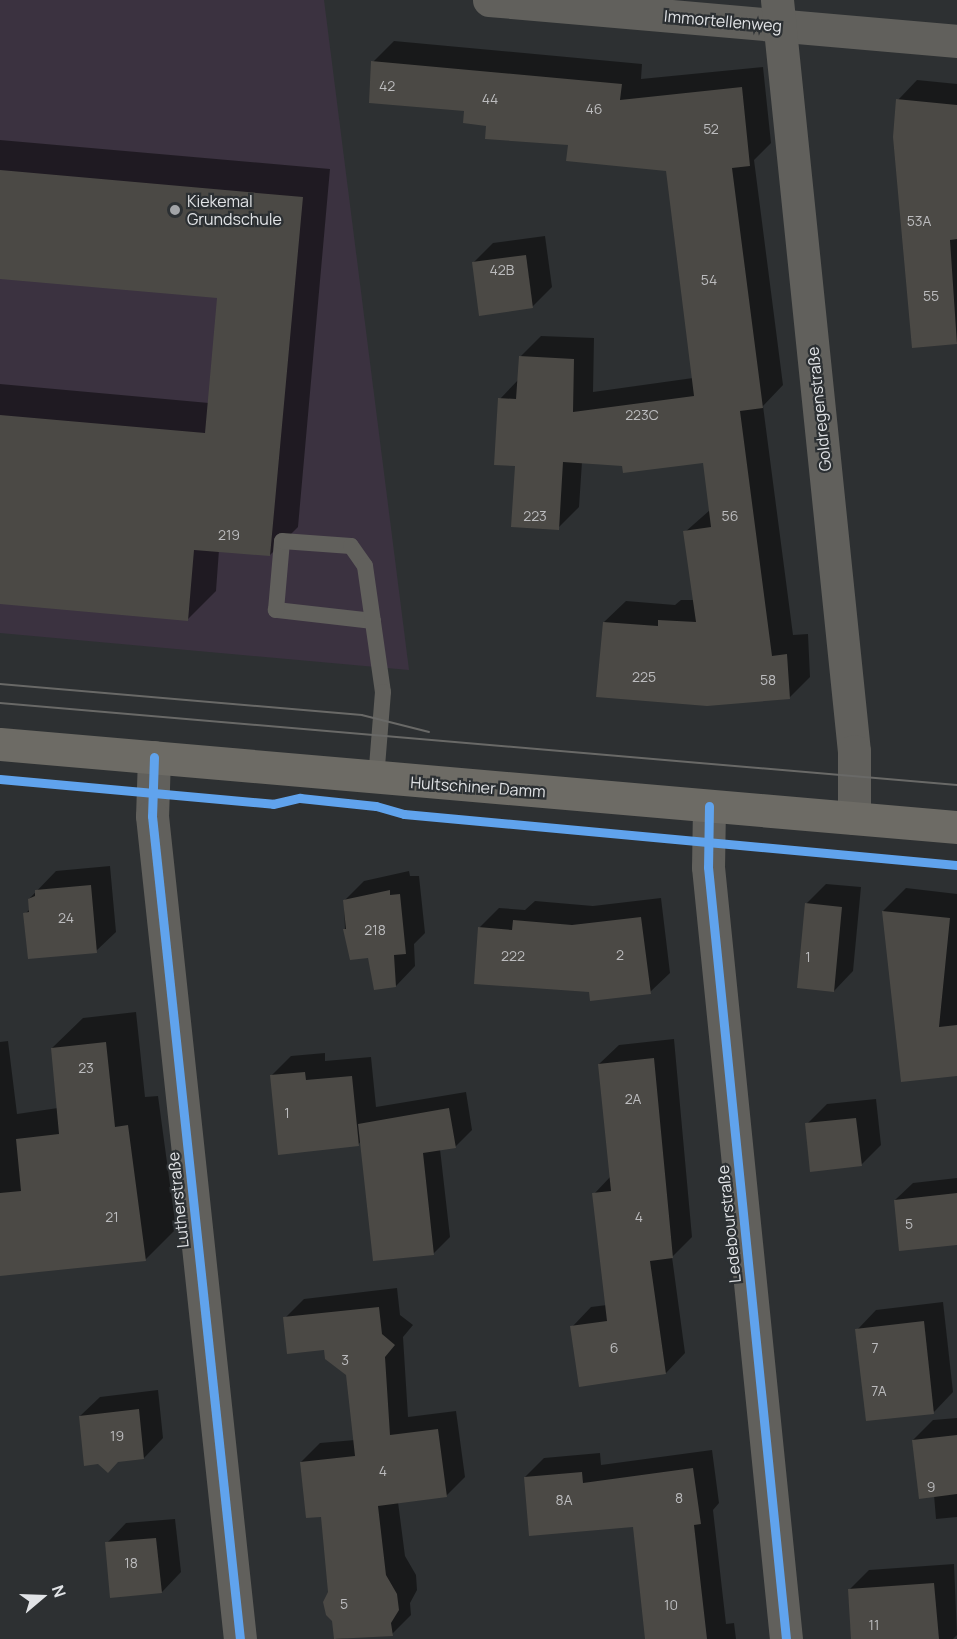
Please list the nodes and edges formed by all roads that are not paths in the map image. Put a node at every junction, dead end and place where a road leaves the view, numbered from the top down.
1 (489, 0) edge
2 (778, 13) edge
3 (957, 40) edge
4 (373, 621) junction
5 (0, 744) edge
6 (154, 757) junction
7 (376, 779) junction
8 (709, 806) junction
9 (854, 818) junction
10 (957, 827) edge
11 (240, 1639) edge
12 (786, 1639) edge

1 - 2 street, Immortellenweg
2 - 3 street, Immortellenweg
2 - 9 street, Goldregenstraße
4 - 4 lane
4 - 7 lane
5 - 6 main road, Hultschiner Damm
6 - 7 main road, Hultschiner Damm
6 - 11 street, Lutherstraße
7 - 8 main road, Hultschiner Damm
8 - 9 main road, Hultschiner Damm
8 - 12 street, Ledebourstraße
9 - 10 main road, Hultschiner Damm

